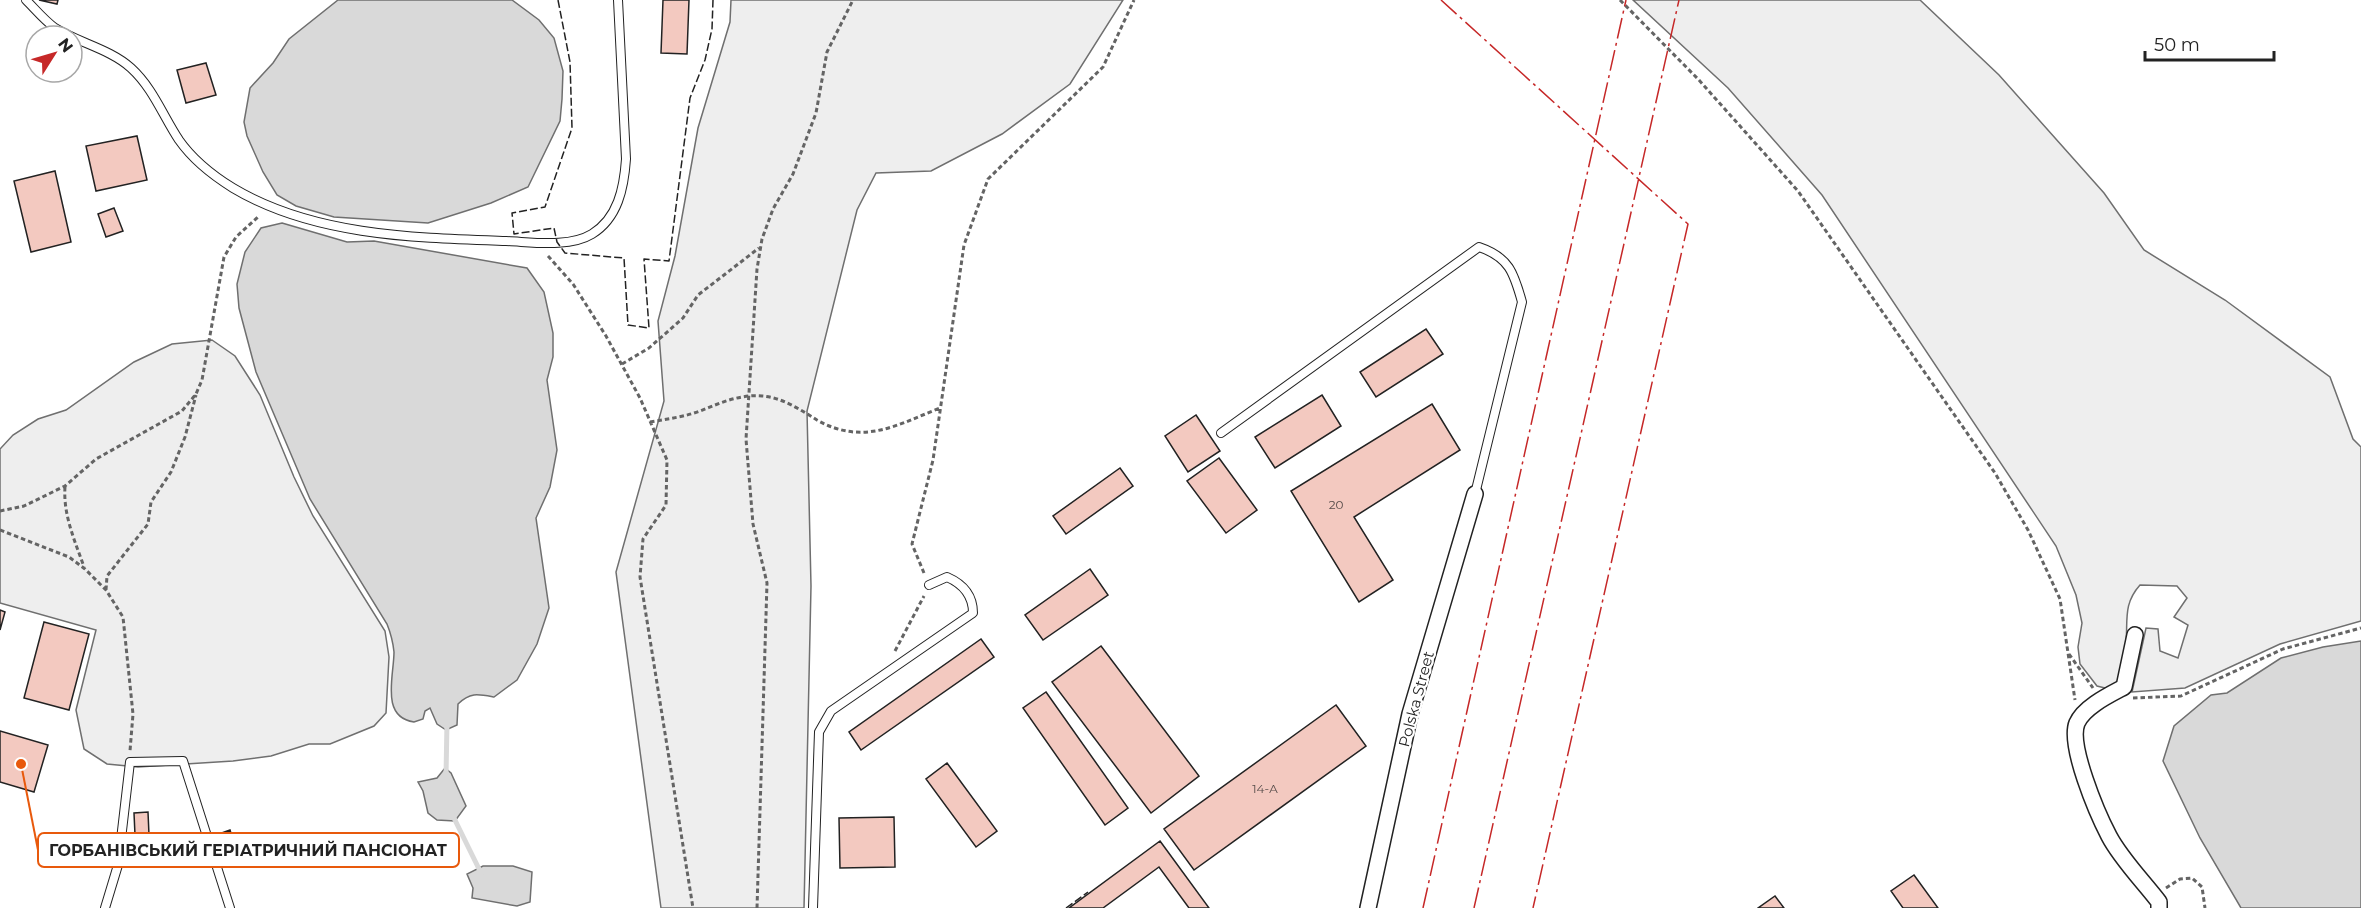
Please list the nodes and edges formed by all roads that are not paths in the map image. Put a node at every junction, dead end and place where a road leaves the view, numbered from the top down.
1 (26, 0) edge
2 (618, 0) edge
3 (1221, 433) dead end
4 (1475, 494) joint
5 (929, 585) road end
6 (2135, 635) dead end
7 (2159, 905) edge
8 (105, 908) edge
9 (230, 908) edge
10 (813, 908) edge
11 (1368, 908) edge

1 - 2 lane
3 - 4 lane
4 - 11 street, Polska Street
5 - 10 lane
6 - 7 street
8 - 9 lane

